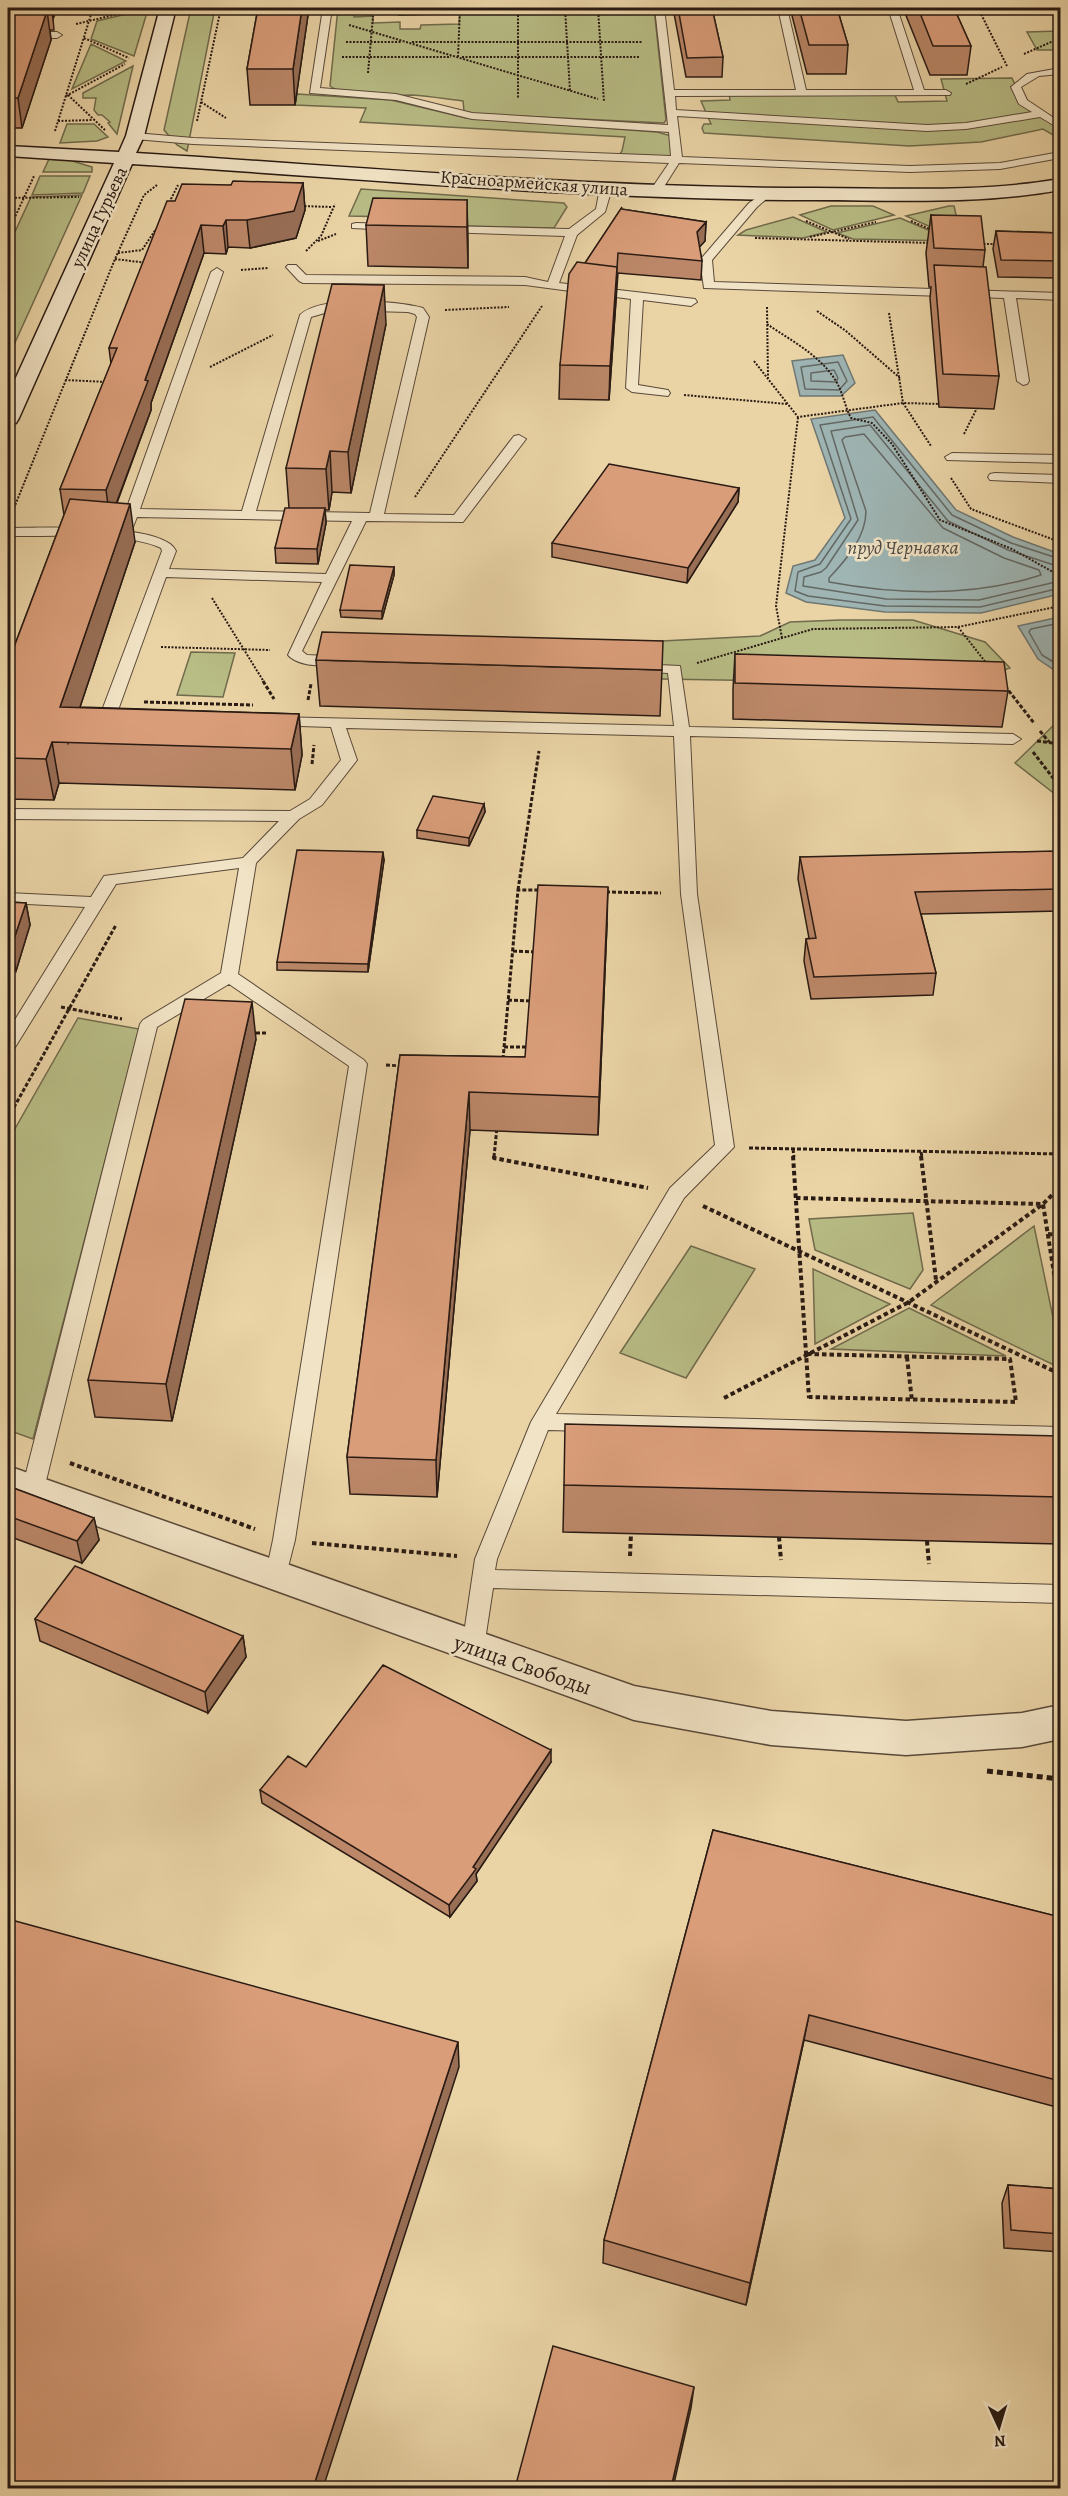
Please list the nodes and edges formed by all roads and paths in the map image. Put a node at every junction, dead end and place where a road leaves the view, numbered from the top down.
1 (93, 8) edge
2 (144, 8) edge
3 (168, 8) edge
4 (221, 8) edge
5 (327, 8) edge
6 (460, 8) edge
7 (518, 8) edge
8 (565, 8) edge
9 (598, 8) edge
10 (659, 8) edge
11 (782, 8) edge
12 (893, 8) edge
13 (978, 8) edge
14 (373, 12) edge
15 (89, 20) junction
16 (8, 35) edge
17 (57, 35) dead end
18 (84, 37) junction
19 (322, 42) junction
20 (371, 42) junction
21 (458, 42) junction
22 (518, 42) junction
23 (567, 42) junction
24 (600, 42) junction
25 (663, 42) junction
26 (369, 57) junction
27 (458, 57) junction
28 (518, 57) junction
29 (568, 57) junction
30 (601, 57) junction
31 (665, 57) junction
32 (319, 58) junction
33 (1060, 71) edge
34 (1016, 87) junction
35 (570, 91) dead end
36 (670, 93) junction
37 (802, 93) junction
38 (920, 93) junction
39 (946, 93) dead end
40 (67, 94) junction
41 (366, 95) junction
42 (605, 102) dead end
43 (672, 113) junction
44 (1044, 115) junction
45 (1060, 117) edge
46 (518, 119) junction
47 (94, 120) junction
48 (58, 121) junction
49 (1060, 126) edge
50 (674, 129) junction
51 (106, 132) dead end
52 (135, 136) junction
53 (193, 141) junction
54 (8, 151) edge
55 (45, 152) junction
56 (1060, 155) edge
57 (126, 157) junction
58 (677, 158) junction
59 (34, 176) dead end
60 (164, 182) dead end
61 (180, 182) edge
62 (1060, 185) edge
63 (606, 188) junction
64 (656, 191) junction
65 (765, 195) junction
66 (108, 196) junction
67 (8, 198) edge
68 (24, 198) junction
69 (335, 204) dead end
70 (298, 206) edge
71 (172, 207) edge
72 (332, 207) junction
73 (601, 210) junction
74 (616, 213) edge
75 (804, 219) dead end
76 (910, 221) dead end
77 (160, 224) edge
78 (356, 226) dead end
79 (401, 228) edge
80 (435, 229) edge
81 (8, 232) edge
82 (572, 234) junction
83 (942, 234) edge
84 (726, 237) junction
85 (851, 240) junction
86 (940, 243) edge
87 (973, 244) edge
88 (1006, 245) edge
89 (117, 253) junction
90 (115, 259) junction
91 (149, 263) edge
92 (292, 267) junction
93 (218, 272) joint
94 (552, 286) junction
95 (768, 287) junction
96 (782, 288) junction
97 (1009, 294) junction
98 (637, 295) junction
99 (1060, 296) edge
100 (691, 302) dead end
101 (532, 306) dead end
102 (509, 307) dead end
103 (420, 311) junction
104 (767, 324) junction
105 (754, 361) dead end
106 (768, 378) junction
107 (900, 378) dead end
108 (1023, 381) dead end
109 (664, 393) joint
110 (946, 404) edge
111 (968, 404) edge
112 (788, 405) junction
113 (846, 410) junction
114 (798, 417) junction
115 (8, 418) edge
116 (519, 439) dead end
117 (952, 457) joint
118 (1060, 459) edge
119 (995, 477) dead end
120 (1060, 479) edge
121 (12, 513) dead end
122 (132, 513) junction
123 (248, 515) junction
124 (361, 517) junction
125 (376, 517) junction
126 (401, 518) junction
127 (8, 532) edge
128 (125, 534) junction
129 (161, 573) junction
130 (197, 574) junction
131 (1060, 576) edge
132 (330, 578) junction
133 (1060, 606) edge
134 (958, 627) junction
135 (782, 638) junction
136 (134, 646) junction
137 (243, 649) junction
138 (295, 651) junction
139 (316, 660) junction
140 (352, 661) edge
141 (615, 668) edge
142 (675, 669) junction
143 (993, 671) edge
144 (1000, 680) edge
145 (113, 701) junction
146 (278, 706) junction
147 (140, 719) edge
148 (254, 722) edge
149 (288, 722) junction
150 (315, 723) junction
151 (337, 723) junction
152 (542, 728) junction
153 (682, 731) junction
154 (1013, 739) dead end
155 (1049, 742) dead end
156 (1031, 750) dead end
157 (1060, 787) edge
158 (8, 814) edge
159 (293, 816) junction
160 (248, 862) junction
161 (144, 874) junction
162 (518, 890) junction
163 (552, 891) edge
164 (598, 892) edge
165 (688, 894) junction
166 (8, 898) edge
167 (97, 902) junction
168 (513, 951) junction
169 (536, 952) edge
170 (229, 976) junction
171 (508, 1000) junction
172 (532, 1001) edge
173 (34, 1002) junction
174 (71, 1009) junction
175 (149, 1024) junction
176 (245, 1033) edge
177 (315, 1035) junction
178 (8, 1045) edge
179 (504, 1047) junction
180 (529, 1047) edge
181 (358, 1064) junction
182 (406, 1066) edge
183 (502, 1070) edge
184 (8, 1118) edge
185 (498, 1118) edge
186 (725, 1147) junction
187 (793, 1149) junction
188 (921, 1152) junction
189 (1060, 1154) edge
190 (1060, 1187) edge
191 (677, 1193) junction
192 (796, 1198) junction
193 (927, 1201) junction
194 (1043, 1204) junction
195 (1048, 1234) junction
196 (1060, 1234) edge
197 (799, 1251) junction
198 (1053, 1267) junction
199 (1060, 1268) edge
200 (936, 1280) junction
201 (909, 1302) junction
202 (1060, 1311) edge
203 (806, 1354) junction
204 (1016, 1354) junction
205 (907, 1357) junction
206 (1010, 1359) junction
207 (1060, 1374) edge
208 (809, 1397) junction
209 (912, 1399) junction
210 (541, 1422) junction
211 (673, 1425) junction
212 (811, 1429) junction
213 (915, 1431) junction
214 (1060, 1435) edge
215 (72, 1452) dead end
216 (42, 1453) junction
217 (69, 1462) junction
218 (20, 1484) edge
219 (630, 1533) edge
220 (779, 1537) edge
221 (284, 1540) junction
222 (927, 1541) edge
223 (630, 1563) dead end
224 (781, 1567) dead end
225 (485, 1569) junction
226 (930, 1570) dead end
227 (276, 1577) junction
228 (1060, 1594) edge
229 (473, 1647) junction
230 (1060, 1722) edge

1 - 15 path
2 - 15 path
3 - 52 main road, улица Гурьева
4 - 53 path
5 - 19 lane
6 - 21 path
7 - 22 path
8 - 23 path
9 - 24 path
10 - 25 lane
11 - 37 lane
12 - 38 lane
13 - 34 path
14 - 20 path
15 - 18 path
16 - 17 lane
18 - 40 path
18 - 40 path
19 - 20 path
19 - 32 lane
20 - 21 path
20 - 26 path
21 - 22 path
21 - 27 path
22 - 23 path
22 - 28 path
23 - 24 path
23 - 29 path
24 - 25 path
24 - 30 path
25 - 31 lane
26 - 27 path
26 - 32 path
26 - 41 path
27 - 28 path
28 - 29 path
28 - 46 path
29 - 30 path
29 - 35 path
30 - 31 path
30 - 42 path
31 - 36 lane
32 - 41 lane
33 - 34 lane
34 - 44 lane
36 - 37 lane
36 - 43 lane
37 - 38 lane
38 - 39 lane
40 - 47 path
40 - 48 path
41 - 46 lane
43 - 44 lane
43 - 50 lane
44 - 45 lane
44 - 49 lane
46 - 50 lane
47 - 48 path
47 - 51 path
48 - 55 path
50 - 58 lane
52 - 53 lane
52 - 57 main road, улица Гурьева
53 - 58 lane
54 - 55 main road, Красноармейская улица
55 - 57 main road, Красноармейская улица
56 - 58 lane
57 - 63 main road, Красноармейская улица
57 - 66 main road, улица Гурьева
58 - 64 lane
59 - 68 path
60 - 89 path
61 - 71 path
62 - 65 main road, Красноармейская улица
63 - 64 main road, Красноармейская улица
63 - 73 lane
64 - 65 main road, Красноармейская улица
65 - 84 lane
66 - 68 path
66 - 115 main road, улица Гурьева
67 - 68 path
68 - 81 path
69 - 72 path
70 - 72 path
72 - 92 path
73 - 74 lane
73 - 82 lane
75 - 85 path
76 - 83 path
77 - 89 path
78 - 79 lane
80 - 82 lane
82 - 94 lane
84 - 85 path
84 - 95 lane
85 - 86 path
87 - 88 path
89 - 90 path
90 - 91 path
90 - 121 path
92 - 93 path
92 - 94 lane
93 - 122 lane
94 - 98 lane
95 - 96 lane
95 - 104 path
96 - 97 lane
96 - 107 path
97 - 99 lane
97 - 108 lane
98 - 100 lane
98 - 109 lane
101 - 126 path
102 - 103 path
103 - 123 lane
103 - 125 lane
104 - 106 path
104 - 113 path, bridge
105 - 106 path
106 - 112 path
109 - 112 path
110 - 113 path
111 - 117 path
112 - 114 path
113 - 114 path
113 - 131 path, bridge
114 - 135 path
116 - 126 lane
117 - 118 lane
119 - 120 lane
122 - 123 lane
122 - 128 lane
123 - 124 lane
124 - 125 lane
124 - 132 lane
125 - 126 lane
127 - 128 lane
128 - 129 lane
129 - 130 lane
129 - 136 lane
130 - 132 lane
130 - 137 path
132 - 138 lane
133 - 134 path
134 - 135 path
134 - 143 path
135 - 142 path
136 - 137 path
136 - 145 lane
137 - 138 path
137 - 146 path
138 - 139 lane
139 - 140 lane
139 - 150 path
141 - 142 lane
142 - 153 lane
144 - 155 path
145 - 146 path
145 - 147 lane
146 - 149 path
148 - 149 lane
149 - 150 lane
150 - 151 lane
151 - 152 lane
151 - 159 lane
152 - 153 lane
152 - 162 path
153 - 154 lane
153 - 165 lane
156 - 157 path
158 - 159 lane
159 - 160 lane
160 - 161 lane
160 - 170 lane
161 - 167 lane
161 - 174 path
162 - 163 path
162 - 168 path
164 - 165 path
165 - 186 lane
166 - 167 lane
167 - 173 lane
168 - 169 path
168 - 171 path
170 - 175 lane
170 - 177 lane
171 - 172 path
171 - 179 path
173 - 174 path
173 - 178 lane
174 - 175 path
174 - 184 path
175 - 216 lane
176 - 177 path
177 - 181 lane
179 - 180 path
179 - 183 path
181 - 182 path
181 - 221 lane
185 - 191 path
186 - 187 path
186 - 191 lane
187 - 188 path
187 - 192 path
188 - 189 path
188 - 193 path
190 - 194 path
191 - 197 path
191 - 210 lane
192 - 193 path
192 - 197 path
193 - 194 path
193 - 200 path
194 - 195 path
194 - 200 path
195 - 196 path
195 - 198 path
197 - 201 path
197 - 203 path
198 - 199 path
198 - 202 path
200 - 201 path
201 - 203 path
201 - 204 path
203 - 205 path
203 - 208 path
203 - 211 path
204 - 206 path
204 - 207 path
205 - 206 path
205 - 209 path
206 - 209 path
208 - 209 path
208 - 212 path
209 - 213 path
210 - 211 lane
210 - 225 lane
211 - 212 lane
212 - 213 lane
213 - 214 lane
215 - 217 path
216 - 217 path
216 - 218 lane
217 - 221 path
218 - 227 main road, улица Свободы
219 - 223 path
220 - 224 path
221 - 225 path
221 - 227 lane
222 - 226 path
225 - 228 lane
225 - 229 lane
227 - 229 main road, улица Свободы
229 - 230 main road, улица Свободы

